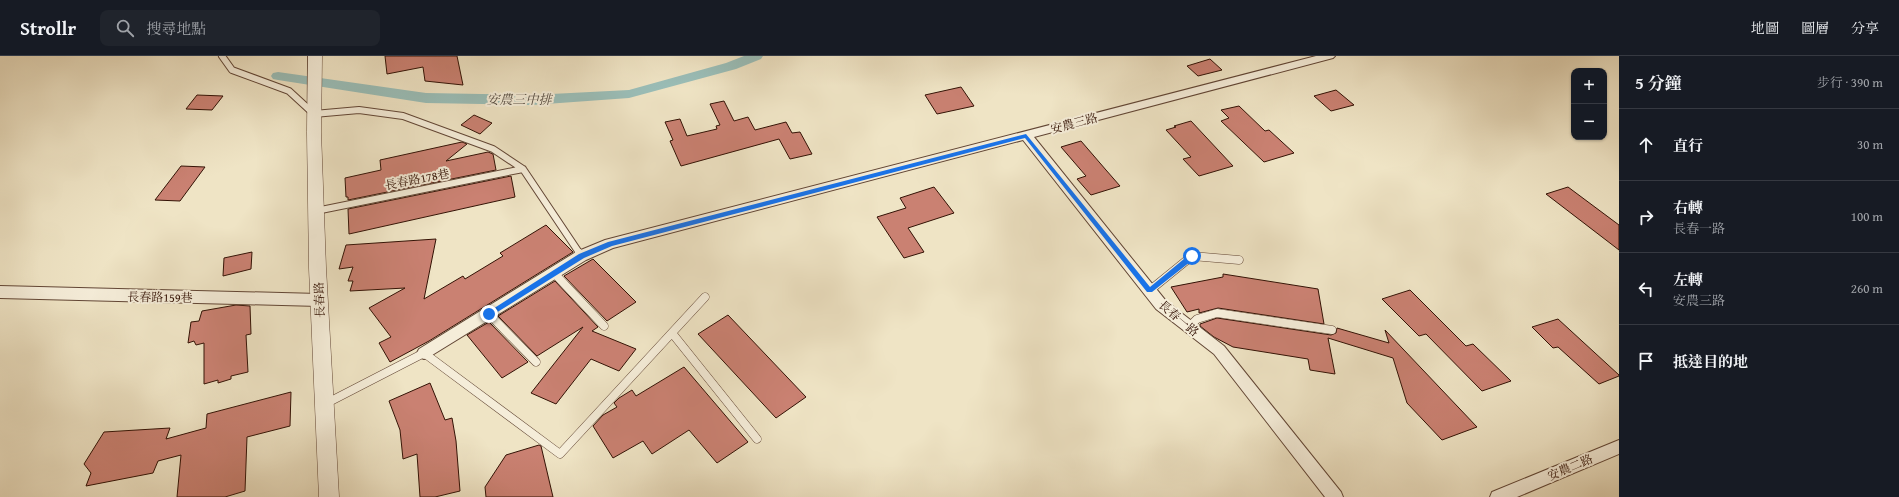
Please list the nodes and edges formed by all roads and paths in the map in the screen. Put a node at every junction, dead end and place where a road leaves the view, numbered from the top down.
1 (222, 56) edge
2 (315, 56) edge
3 (1329, 56) edge
4 (315, 108) junction
5 (1026, 136) junction
6 (523, 169) junction
7 (315, 211) junction
8 (581, 256) junction
9 (1239, 260) dead end
10 (554, 273) junction
11 (1149, 291) junction
12 (0, 292) edge
13 (705, 297) dead end
14 (319, 300) junction
15 (489, 314) junction
16 (604, 326) dead end
17 (1189, 328) junction
18 (1332, 330) dead end
19 (672, 333) junction
20 (424, 353) junction
21 (536, 362) dead end
22 (323, 405) junction
23 (757, 439) dead end
24 (1619, 447) edge
25 (328, 497) edge
26 (1335, 497) edge
27 (1498, 497) edge

1 - 4 lane
2 - 4 street, 長春路
3 - 5 street, 安農三路
4 - 6 lane
4 - 7 street, 長春路
5 - 8 street, 安農三路
5 - 11 street, 長春一路
6 - 7 lane, 長春路178巷
6 - 8 lane
7 - 14 street, 長春路
8 - 10 street, 安農三路
9 - 11 lane
10 - 15 street, 安農三路
10 - 16 lane
11 - 17 street, 長春一路
12 - 14 street, 長春路159巷
13 - 19 lane
14 - 22 street, 長春路
15 - 20 street, 安農三路
15 - 21 lane
17 - 18 lane
17 - 26 street, 長春一路
19 - 20 lane
19 - 23 lane
20 - 22 lane
22 - 25 street, 長春路
24 - 27 street, 安農二路

